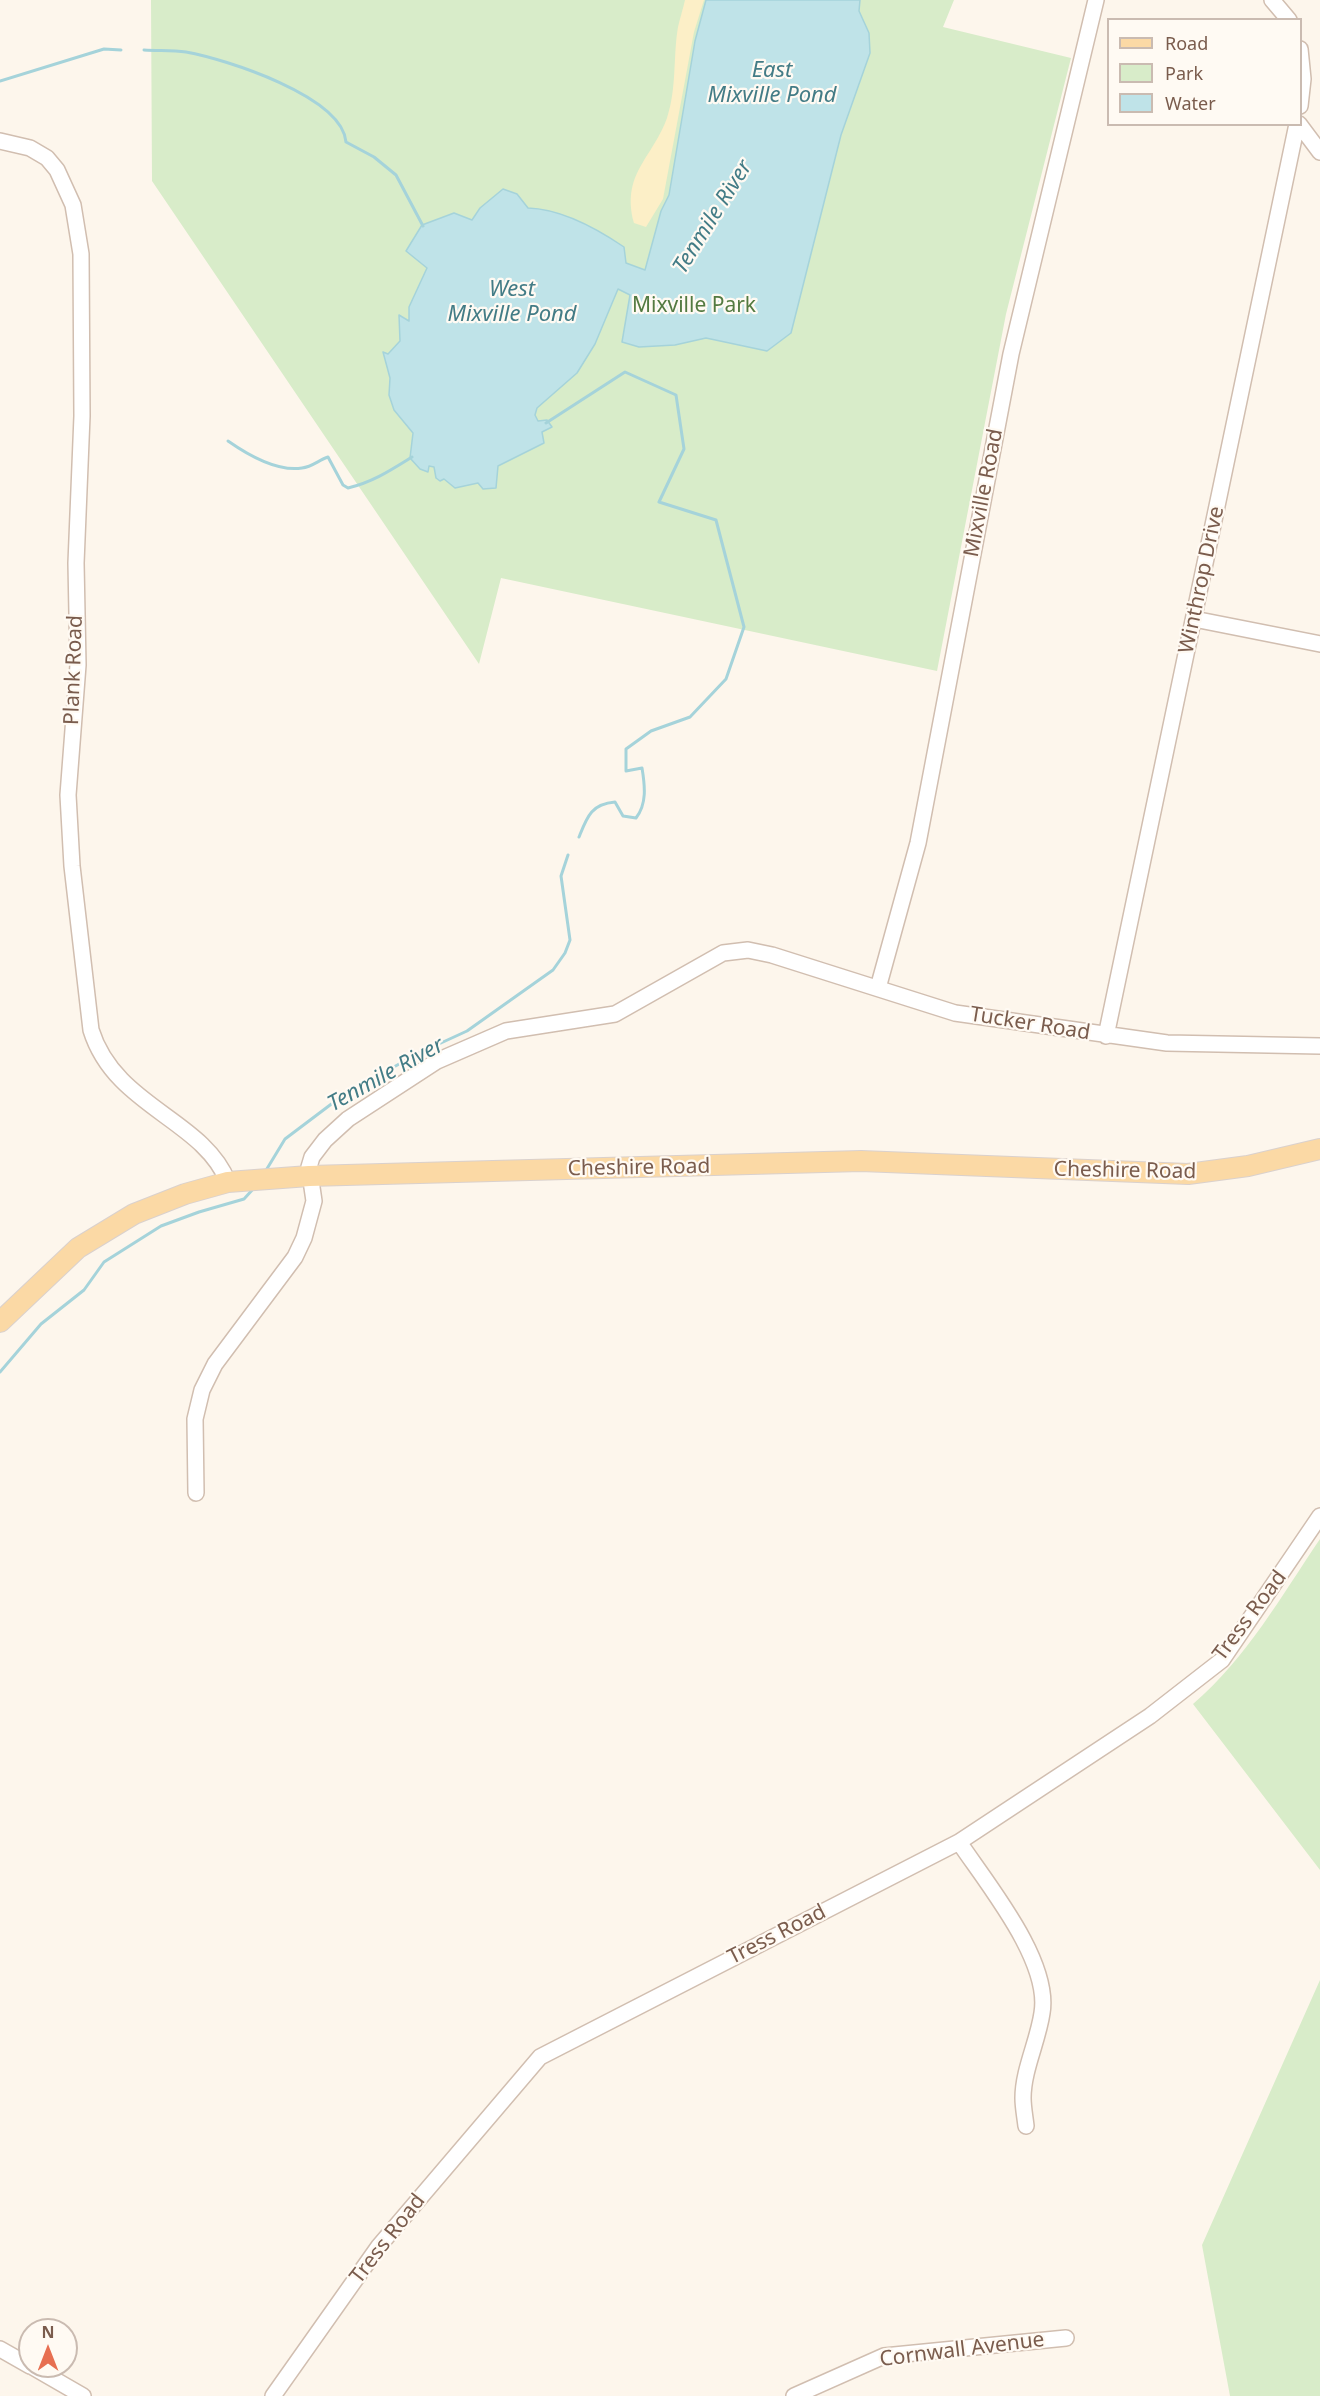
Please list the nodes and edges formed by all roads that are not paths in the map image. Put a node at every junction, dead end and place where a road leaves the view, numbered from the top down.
1 (1096, 0) edge
2 (1272, 0) edge
3 (1287, 18) edge
4 (1302, 70) edge
5 (1302, 89) edge
6 (1298, 126) edge
7 (1300, 126) edge
8 (0, 141) edge
9 (1320, 152) edge
10 (1194, 619) junction
11 (1320, 644) edge
12 (878, 988) junction
13 (1106, 1036) junction
14 (1320, 1046) edge
15 (1320, 1149) edge
16 (309, 1176) junction
17 (228, 1182) junction
18 (0, 1322) edge
19 (196, 1493) dead end
20 (1320, 1516) edge
21 (959, 1842) junction
22 (1026, 2126) dead end
23 (1066, 2338) dead end
24 (0, 2349) edge
25 (18, 2359) edge
26 (51, 2378) edge
27 (83, 2396) edge
28 (273, 2396) edge
29 (794, 2396) edge

1 - 12 street, Mixville Road
2 - 3 street
4 - 5 street
6 - 10 street, Winthrop Drive
7 - 9 street
8 - 17 street, Plank Road
10 - 11 street
10 - 13 street, Winthrop Drive
12 - 13 street, Tucker Road
12 - 16 street, Tucker Road
13 - 14 street, Tucker Road
15 - 16 main road, Cheshire Road
16 - 17 main road, Cheshire Road
16 - 19 street
17 - 18 main road, Cheshire Road
20 - 21 street, Tress Road
21 - 22 street
21 - 28 street, Tress Road
23 - 29 street, Cornwall Avenue
24 - 25 street
26 - 27 street

